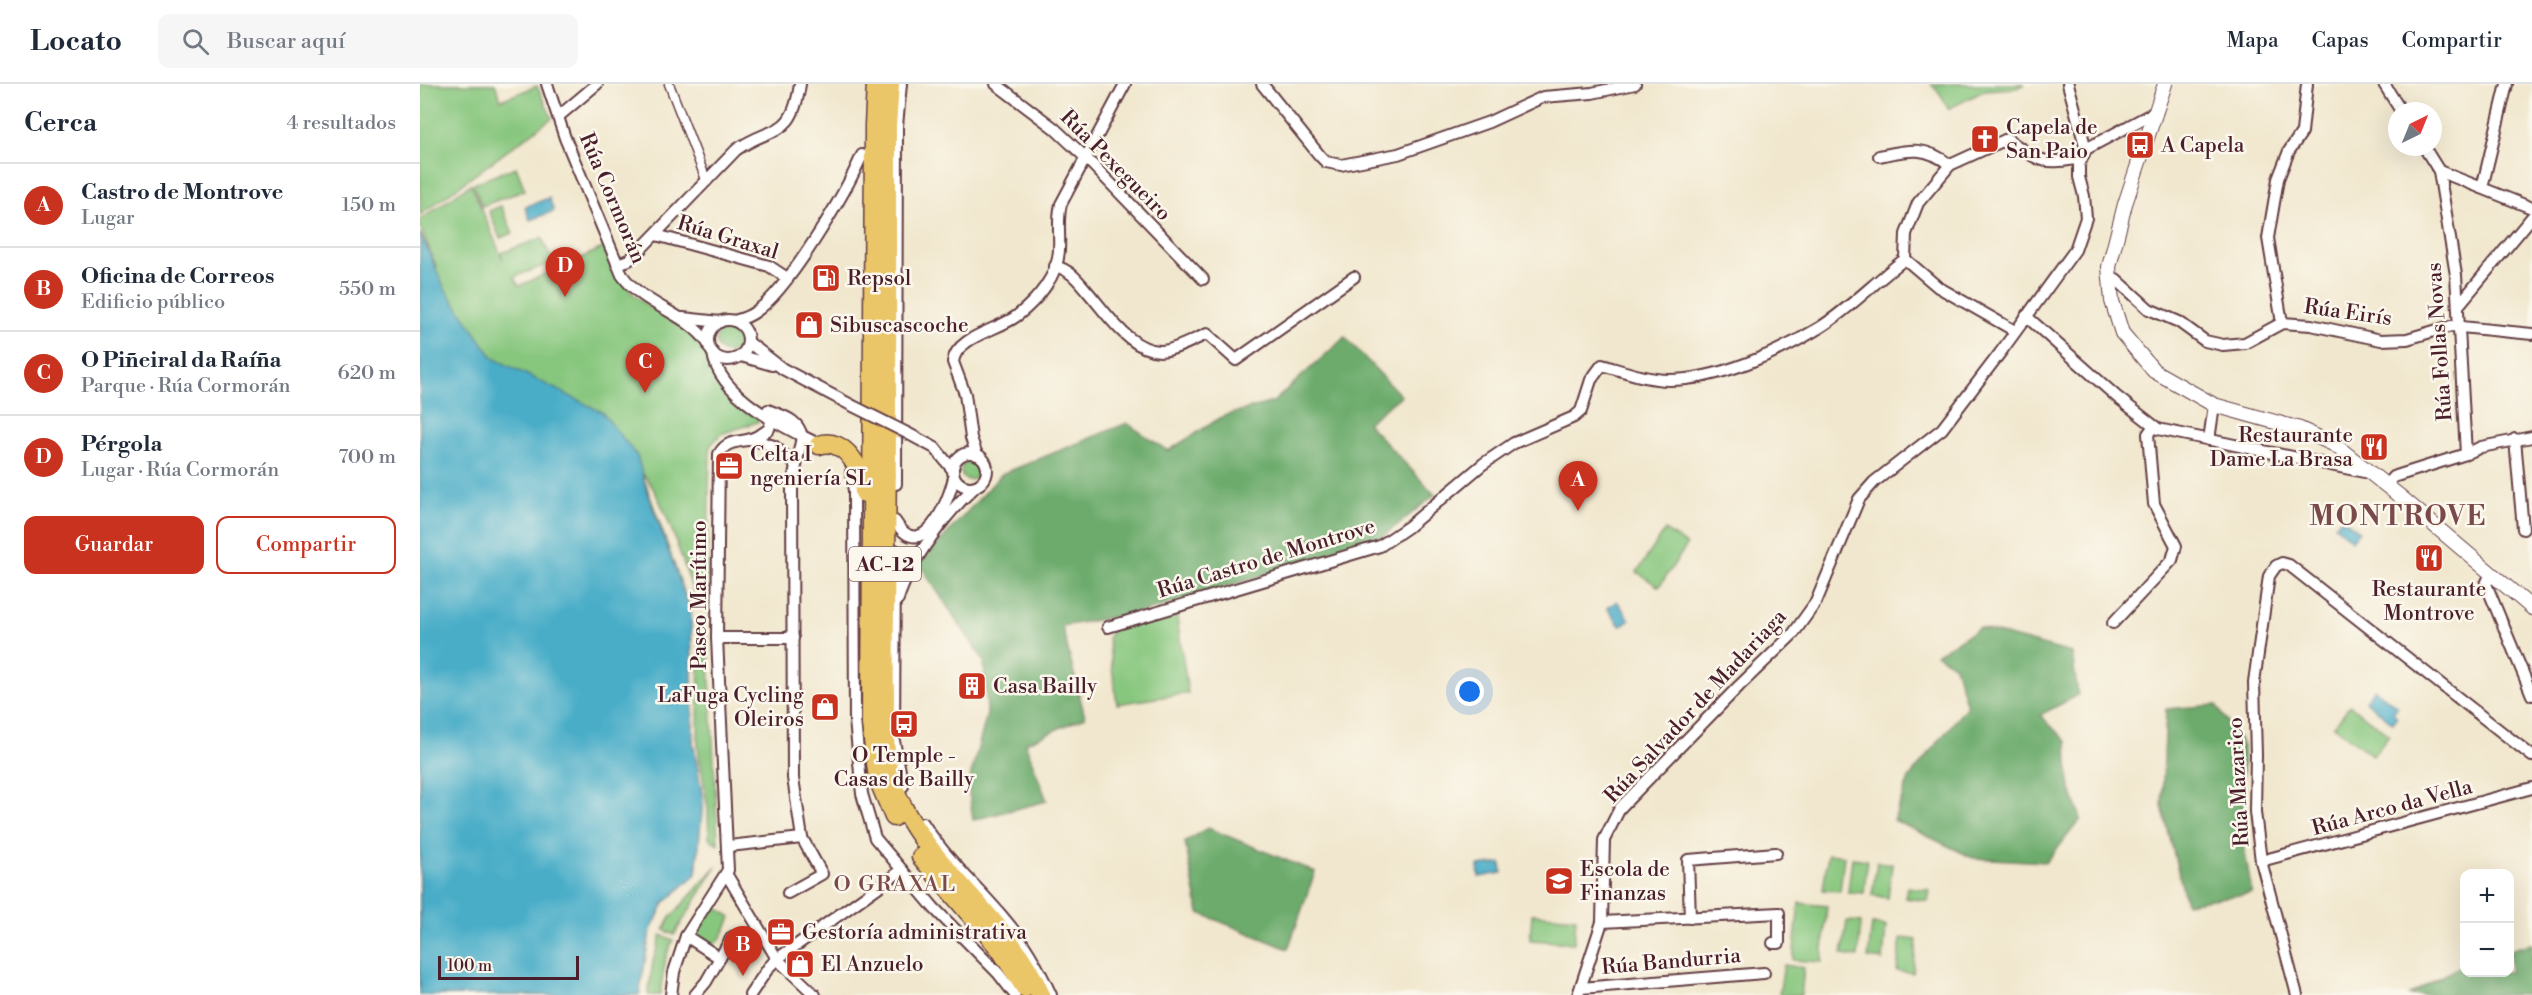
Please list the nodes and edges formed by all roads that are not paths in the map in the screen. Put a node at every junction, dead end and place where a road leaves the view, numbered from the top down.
1 (547, 84) edge
2 (597, 84) edge
3 (669, 84) edge
4 (800, 84) edge
5 (869, 84) edge
6 (876, 84) edge
7 (890, 84) edge
8 (901, 84) edge
9 (996, 84) edge
10 (1125, 84) edge
11 (1262, 84) edge
12 (1635, 84) edge
13 (2068, 84) edge
14 (2165, 84) edge
15 (2307, 84) edge
16 (2384, 84) edge
17 (2507, 84) edge
18 (2395, 102) edge
19 (2157, 111) junction
20 (559, 116) junction
21 (2084, 154) junction
22 (862, 155) joint
23 (1879, 156) dead end
24 (2430, 156) edge
25 (1086, 158) junction
26 (1950, 165) junction
27 (2439, 171) junction
28 (707, 182) junction
29 (2482, 188) junction
30 (2532, 208) edge
31 (2532, 217) edge
32 (656, 234) junction
33 (1905, 259) junction
34 (617, 264) junction
35 (1055, 266) junction
36 (1354, 277) dead end
37 (787, 278) junction
38 (1203, 279) dead end
39 (2110, 279) junction
40 (763, 306) junction
41 (2458, 306) junction
42 (2026, 316) junction
43 (680, 317) junction
44 (734, 321) junction
45 (720, 322) junction
46 (2282, 323) junction
47 (2460, 327) junction
48 (2015, 331) junction
49 (2532, 332) edge
50 (748, 338) junction
51 (710, 348) junction
52 (737, 358) junction
53 (783, 369) junction
54 (732, 390) junction
55 (748, 403) junction
56 (2214, 405) junction
57 (772, 418) junction
58 (2154, 426) junction
59 (970, 430) junction
60 (801, 437) junction
61 (2532, 437) edge
62 (751, 439) junction
63 (2515, 439) junction
64 (2209, 440) junction
65 (819, 444) junction
66 (927, 444) junction
67 (2466, 454) junction
68 (961, 455) junction
69 (977, 455) junction
70 (796, 465) junction
71 (953, 473) junction
72 (2372, 474) junction
73 (2386, 485) junction
74 (976, 486) junction
75 (895, 521) junction
76 (2523, 530) dead end
77 (2491, 574) junction
78 (2532, 608) edge
79 (871, 621) junction
80 (2113, 623) dead end
81 (895, 624) junction
82 (1108, 627) dead end
83 (717, 638) junction
84 (793, 638) junction
85 (2532, 695) edge
86 (2532, 756) edge
87 (2532, 788) edge
88 (802, 838) junction
89 (729, 846) junction
90 (1776, 853) dead end
91 (2261, 861) junction
92 (902, 870) junction
93 (727, 875) junction
94 (788, 893) dead end
95 (1690, 918) junction
96 (1602, 922) junction
97 (686, 936) junction
98 (732, 937) dead end
99 (1773, 943) dead end
100 (720, 958) junction
101 (777, 959) junction
102 (1764, 973) dead end
103 (1580, 991) edge
104 (813, 994) edge
105 (671, 995) edge
106 (695, 995) edge
107 (750, 995) edge
108 (1015, 995) edge
109 (1028, 995) edge
110 (1041, 995) edge
111 (1051, 995) edge
112 (2297, 995) edge

1 - 20 street
2 - 20 street, Rúa Cormorán
3 - 28 street
4 - 28 street
5 - 22 highway
6 - 79 highway, AC-12
7 - 110 highway, AC-12
8 - 75 street
9 - 25 street, Rúa Pexegueiro
10 - 25 street
11 - 12 street
13 - 21 street, Rúa Salvador de Madariaga
14 - 19 street
15 - 46 street
16 - 18 street
17 - 29 street
19 - 21 street
19 - 39 street
20 - 34 street, Rúa Cormorán
21 - 26 street
21 - 42 street, Rúa Salvador de Madariaga
22 - 37 street, Rúa Graxal
23 - 26 street
24 - 27 street, Rúa Follas Novas
25 - 35 street
25 - 38 street, Rúa Pexegueiro
26 - 33 street
27 - 29 street
27 - 41 street, Rúa Follas Novas
28 - 32 street
29 - 30 street
31 - 41 street
32 - 34 street
32 - 37 street, Rúa Graxal
33 - 48 street
33 - 82 street, Rúa Castro de Montrove
34 - 43 street, Rúa Cormorán
35 - 36 street
35 - 59 street
37 - 40 street, Rúa Graxal
39 - 46 street, Rúa Eirís
39 - 56 street
40 - 44 street, Rúa Graxal
40 - 50 street, Rúa Graxal
41 - 47 street, Rúa Follas Novas
42 - 48 street, Rúa Salvador de Madariaga
42 - 58 street
43 - 45 street, Rúa Cormorán
43 - 51 street, Rúa Cormorán
44 - 45 street
44 - 50 street
45 - 51 street
46 - 47 street, Rúa Eirís
47 - 49 street, Rúa Eirís
47 - 67 street, Rúa Follas Novas
48 - 96 street, Rúa Salvador de Madariaga
50 - 52 street
50 - 53 street
51 - 52 street
51 - 54 street
52 - 53 street
52 - 54 street
53 - 66 street, bridge
54 - 55 street
55 - 57 street
55 - 60 street
56 - 64 street
56 - 72 street
57 - 60 street
57 - 62 street, Paseo Marítimo
58 - 64 street
58 - 80 street
59 - 68 street
59 - 69 street
60 - 65 street
60 - 70 street
61 - 63 street
62 - 70 street
62 - 83 street, Paseo Marítimo
63 - 67 street
63 - 76 street
64 - 72 street
65 - 70 street
65 - 79 highway
65 - 92 street
66 - 68 street
66 - 71 street
67 - 73 street
68 - 69 street
68 - 71 street
69 - 74 street
70 - 84 street
71 - 74 street
71 - 75 street
72 - 73 street
73 - 77 street
74 - 81 street
75 - 81 street
77 - 78 street
77 - 85 street
79 - 109 highway, AC-12
81 - 111 street
83 - 84 street
83 - 89 street, Paseo Marítimo
84 - 88 street
86 - 91 street, Rúa Mazarico
87 - 91 street, Rúa Arco da Vella
88 - 89 street
88 - 94 street
89 - 93 street, Paseo Marítimo
90 - 95 street
91 - 112 street, Rúa Mazarico
92 - 101 street
92 - 108 street
93 - 97 street
93 - 101 street
95 - 96 street
95 - 99 street
96 - 103 street, Rúa Salvador de Madariaga
97 - 100 street
97 - 105 street
98 - 100 street
100 - 106 street
101 - 104 street
101 - 107 street
102 - 103 street, Rúa Bandurria

